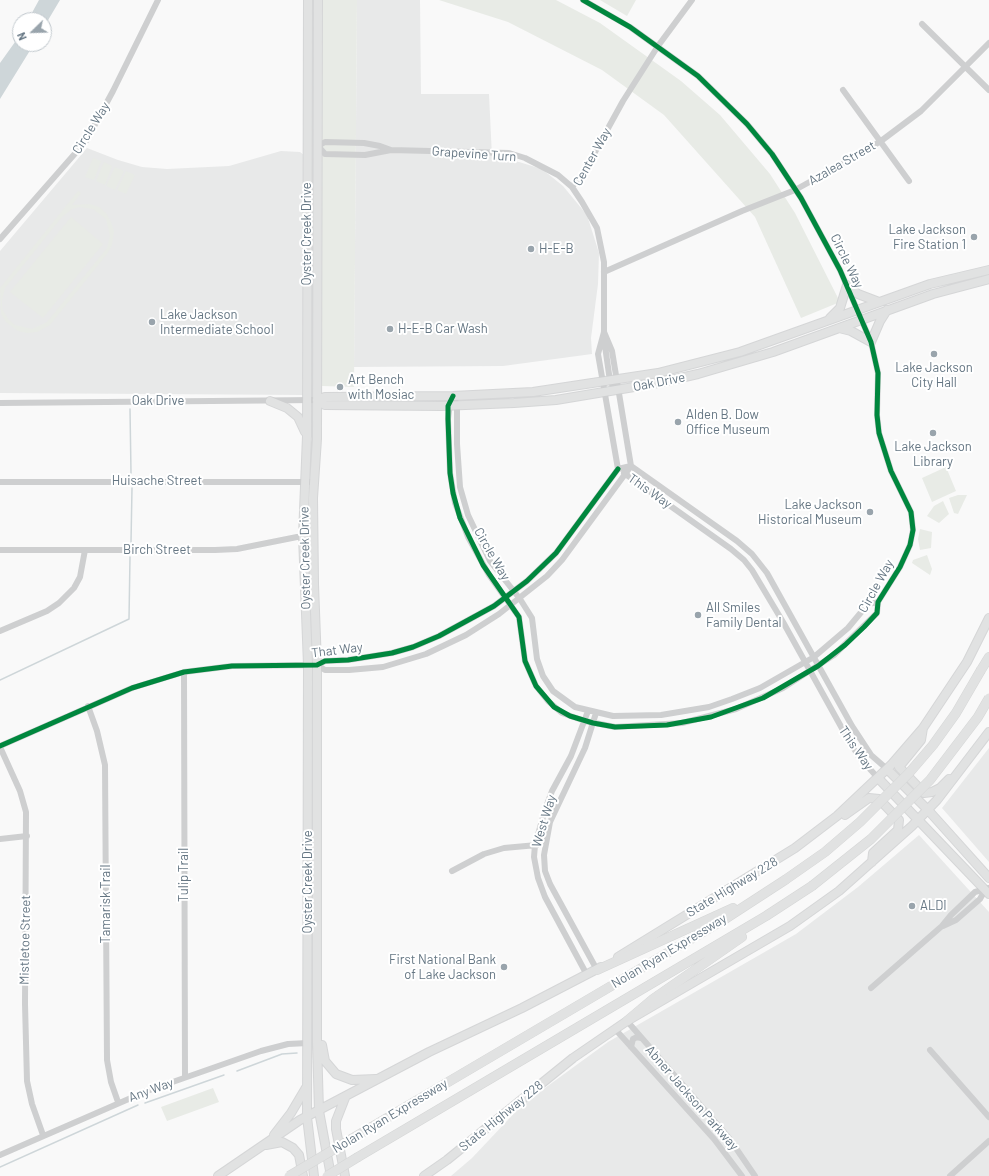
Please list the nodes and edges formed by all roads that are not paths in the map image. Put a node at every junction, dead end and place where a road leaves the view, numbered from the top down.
1 (158, 0) edge
2 (308, 0) edge
3 (318, 0) edge
4 (583, 0) edge
5 (692, 0) edge
6 (922, 24) dead end
7 (989, 44) edge
8 (658, 46) junction
9 (967, 68) junction
10 (843, 90) dead end
11 (989, 90) edge
12 (881, 141) junction
13 (318, 146) junction
14 (391, 150) junction
15 (909, 181) dead end
16 (572, 187) junction
17 (795, 190) junction
18 (0, 238) edge
19 (989, 270) edge
20 (604, 272) junction
21 (979, 272) junction
22 (989, 279) edge
23 (979, 281) junction
24 (930, 284) junction
25 (847, 285) junction
26 (933, 294) junction
27 (879, 302) junction
28 (857, 310) junction
29 (887, 310) junction
30 (861, 319) junction
31 (826, 322) junction
32 (839, 328) junction
33 (604, 332) junction
34 (871, 342) junction
35 (611, 381) junction
36 (620, 390) junction
37 (604, 392) junction
38 (453, 396) junction
39 (307, 400) junction
40 (317, 400) junction
41 (270, 401) junction
42 (0, 403) edge
43 (452, 406) junction
44 (307, 436) junction
45 (631, 466) junction
46 (618, 469) junction
47 (626, 474) junction
48 (0, 482) edge
49 (304, 482) junction
50 (314, 482) junction
51 (303, 536) junction
52 (313, 536) junction
53 (0, 550) edge
54 (85, 550) junction
55 (514, 592) junction
56 (506, 598) junction
57 (520, 599) junction
58 (878, 602) junction
59 (511, 606) junction
60 (989, 618) edge
61 (0, 632) edge
62 (376, 656) junction
63 (814, 657) junction
64 (989, 657) edge
65 (805, 663) junction
66 (308, 665) junction
67 (317, 665) junction
68 (818, 666) junction
69 (383, 667) junction
70 (810, 671) junction
71 (184, 672) junction
72 (989, 698) edge
73 (88, 706) junction
74 (588, 711) junction
75 (596, 713) junction
76 (585, 721) junction
77 (593, 723) junction
78 (923, 728) junction
79 (989, 732) edge
80 (0, 746) edge
81 (887, 769) junction
82 (960, 772) junction
83 (878, 778) junction
84 (544, 810) junction
85 (928, 810) junction
86 (553, 812) junction
87 (837, 816) junction
88 (919, 819) junction
89 (27, 836) junction
90 (0, 839) edge
91 (545, 844) junction
92 (535, 845) junction
93 (872, 862) junction
94 (452, 871) dead end
95 (989, 878) edge
96 (550, 884) junction
97 (540, 886) junction
98 (988, 891) edge
99 (758, 897) junction
100 (766, 916) junction
101 (575, 933) junction
102 (566, 937) junction
103 (597, 970) junction
104 (587, 975) junction
105 (871, 988) dead end
106 (627, 1021) junction
107 (615, 1029) junction
108 (317, 1032) junction
109 (641, 1038) junction
110 (308, 1043) junction
111 (631, 1047) junction
112 (930, 1050) dead end
113 (185, 1077) junction
114 (376, 1079) junction
115 (307, 1086) junction
116 (345, 1098) junction
117 (118, 1102) junction
118 (319, 1112) junction
119 (307, 1117) junction
120 (989, 1117) edge
121 (722, 1131) junction
122 (43, 1135) junction
123 (714, 1139) junction
124 (269, 1140) junction
125 (989, 1141) edge
126 (260, 1147) junction
127 (0, 1155) edge
128 (218, 1176) edge
129 (290, 1176) edge
130 (303, 1176) edge
131 (314, 1176) edge
132 (327, 1176) edge
133 (331, 1176) edge
134 (345, 1176) edge
135 (424, 1176) edge
136 (742, 1176) edge
137 (755, 1176) edge
138 (950, 1176) edge

1 - 18 street, Circle Way
2 - 39 main road, Oyster Creek Drive
3 - 13 main road, Oyster Creek Drive
4 - 8 street, Circle Way
5 - 8 street, Center Way
6 - 9 street
7 - 9 street, Azalea Street
8 - 16 street, Center Way
8 - 17 street, Circle Way
9 - 11 street
9 - 12 street, Azalea Street
10 - 12 street
12 - 15 street
12 - 17 street, Azalea Street
13 - 14 street, Grapevine Turn
13 - 14 street, Grapevine Turn
13 - 40 main road, Oyster Creek Drive
14 - 16 street, Grapevine Turn
16 - 20 street, Center Way
17 - 20 street, Azalea Street
17 - 25 street, Circle Way
19 - 21 main road, Oak Drive
20 - 33 street, Center Way
21 - 23 main road
21 - 24 main road, Oak Drive
22 - 23 main road, Oak Drive
23 - 26 main road, Oak Drive
24 - 26 main road
24 - 27 main road, Oak Drive
25 - 27 main road
25 - 28 street, Circle Way
25 - 31 main road
26 - 29 main road, Oak Drive
27 - 28 main road, Oak Drive
28 - 30 street, Circle Way
28 - 31 main road, Oak Drive
29 - 30 main road, Oak Drive
29 - 34 main road
30 - 32 main road, Oak Drive
30 - 34 street, Circle Way
31 - 35 main road, Oak Drive
32 - 34 main road
32 - 36 main road, Oak Drive
33 - 35 street, Center Way
33 - 35 street, Center Way
34 - 58 street, Circle Way
35 - 36 street, Center Way
35 - 37 street, Center Way
35 - 38 main road, Oak Drive
36 - 37 main road, Oak Drive
36 - 45 street, Center Way
37 - 43 main road, Oak Drive
37 - 46 street, Center Way
38 - 40 main road, Oak Drive
38 - 43 street, Circle Way
39 - 40 street, Oak Drive
39 - 41 street, Oak Drive
39 - 44 main road, Oyster Creek Drive
40 - 43 main road, Oak Drive
40 - 50 main road, Oyster Creek Drive
41 - 42 street, Oak Drive
41 - 44 main road
43 - 55 street, Circle Way
43 - 56 street, Circle Way
44 - 49 main road, Oyster Creek Drive
45 - 46 street, This Way
45 - 47 street
45 - 63 street, This Way
46 - 47 street, This Way
46 - 55 street, That Way
47 - 57 street, That Way
47 - 65 street, This Way
48 - 49 street, Huisache Street
49 - 50 street, Huisache Street
49 - 51 main road, Oyster Creek Drive
50 - 52 main road, Oyster Creek Drive
51 - 52 street, Birch Street
51 - 54 street, Birch Street
51 - 66 main road, Oyster Creek Drive
52 - 67 main road, Oyster Creek Drive
53 - 54 street, Birch Street
54 - 61 street
55 - 56 street, That Way
55 - 57 street, Circle Way
56 - 59 street, Circle Way
56 - 62 street, That Way
57 - 59 street, That Way
57 - 74 street, Circle Way
58 - 63 street, Circle Way
58 - 68 street, Circle Way
59 - 69 street, That Way
59 - 76 street, Circle Way
60 - 78 main road, State Highway 228
62 - 67 street, That Way
62 - 69 street
63 - 65 street, Circle Way
63 - 68 street, This Way
64 - 99 highway, Nolan Ryan Expressway, bridge
65 - 70 street, This Way
65 - 75 street, Circle Way
66 - 67 street, That Way
66 - 71 street, That Way
66 - 110 main road, Oyster Creek Drive
67 - 69 street, That Way
67 - 108 main road, Oyster Creek Drive
68 - 70 street, Circle Way
68 - 81 street, This Way
70 - 77 street, Circle Way
70 - 83 street, This Way
71 - 73 street, That Way
71 - 113 street, Tulip Trail
72 - 100 highway, Nolan Ryan Expressway, bridge
73 - 80 street, That Way
73 - 117 street, Tamarisk Trail
74 - 75 street, Circle Way
74 - 76 street, West Way
75 - 77 street, West Way
76 - 77 street, Circle Way
76 - 84 street, West Way
77 - 86 street, West Way
78 - 81 main road, State Highway 228
78 - 82 main road
79 - 82 main road, State Highway 228
80 - 89 street, Mistletoe Street
81 - 83 main road, State Highway 228
81 - 85 main road, This Way
82 - 85 main road, State Highway 228
83 - 87 main road, State Highway 228
83 - 88 main road, This Way
84 - 86 street
84 - 92 street, West Way
85 - 88 main road, State Highway 228
85 - 95 main road, This Way
86 - 91 street, West Way
87 - 93 main road
87 - 103 main road, State Highway 228
88 - 93 main road, State Highway 228
88 - 98 main road, This Way
89 - 90 street
89 - 122 street, Mistletoe Street
91 - 92 street
91 - 96 street, West Way
92 - 94 street
92 - 97 street, West Way
93 - 106 main road, State Highway 228
96 - 97 street
96 - 101 street, West Way
97 - 102 street, West Way
98 - 105 street
99 - 103 highway
99 - 129 highway, Nolan Ryan Expressway, bridge
100 - 106 highway
100 - 132 highway, Nolan Ryan Expressway, bridge
101 - 102 street
101 - 103 street, West Way
102 - 104 street, West Way
103 - 104 main road, State Highway 228
104 - 114 main road, State Highway 228
106 - 107 main road, State Highway 228
106 - 109 street, Abner Jackson Parkway
107 - 111 street, Abner Jackson Parkway
107 - 135 main road, State Highway 228
108 - 114 main road
108 - 118 main road, Oyster Creek Drive
109 - 111 street
109 - 121 street, Abner Jackson Parkway
110 - 113 street, Any Way
110 - 115 main road, Oyster Creek Drive
111 - 123 street, Abner Jackson Parkway
112 - 120 street
113 - 117 street, Any Way
114 - 116 main road
115 - 119 main road, Oyster Creek Drive
115 - 124 main road
116 - 118 main road
116 - 134 main road
117 - 122 street, Any Way
118 - 119 main road
118 - 133 main road, Oyster Creek Drive
119 - 124 main road
119 - 131 main road, Oyster Creek Drive
121 - 123 street
121 - 137 street, Abner Jackson Parkway
122 - 127 street, Any Way
123 - 136 street, Abner Jackson Parkway
124 - 126 main road
125 - 138 street
126 - 128 main road
126 - 130 main road

